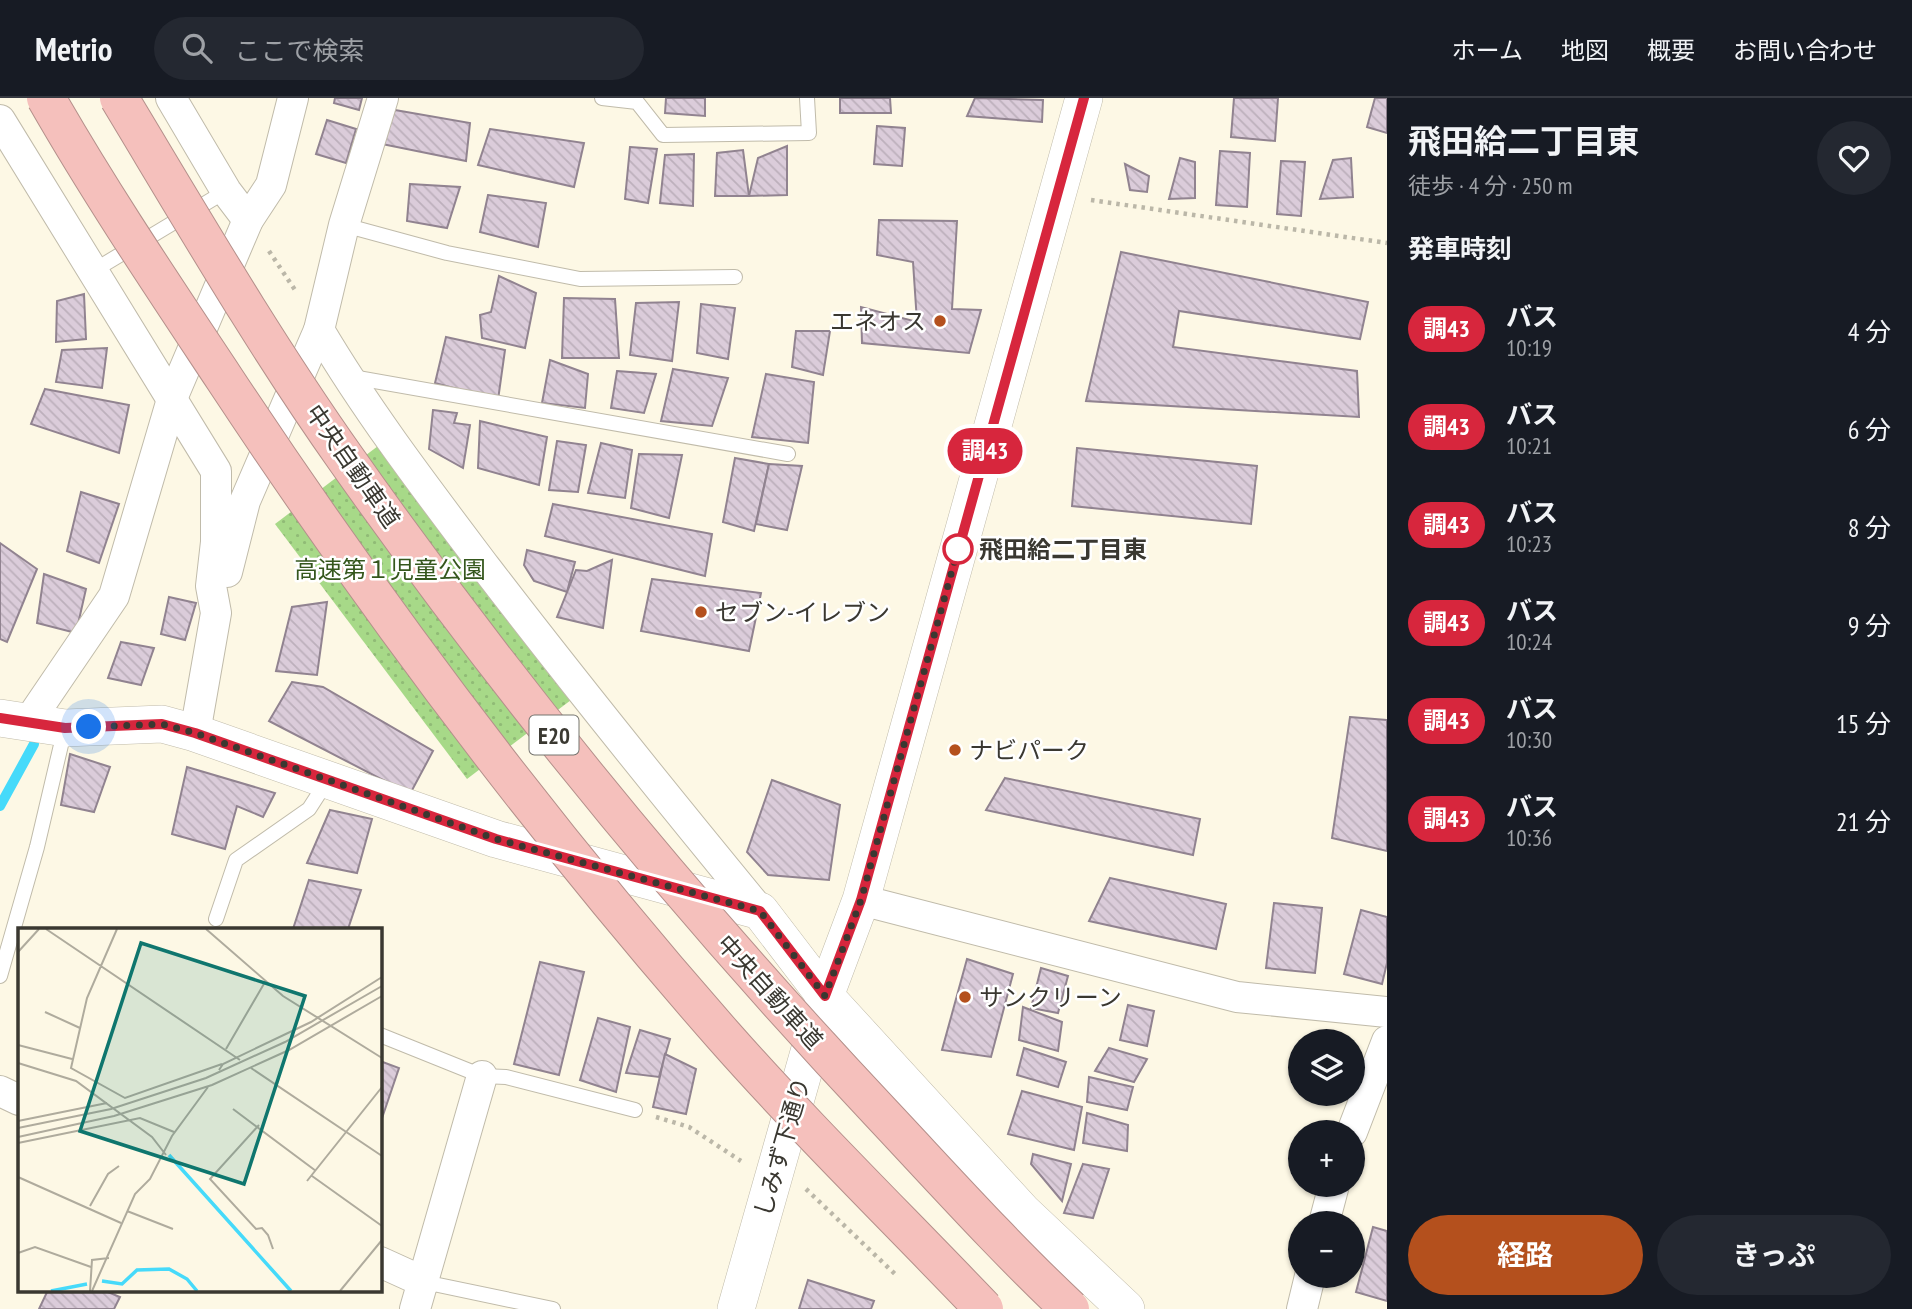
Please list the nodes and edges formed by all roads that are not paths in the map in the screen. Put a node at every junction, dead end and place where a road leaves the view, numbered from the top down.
1 (46, 98) edge
2 (118, 98) edge
3 (171, 98) edge
4 (293, 98) edge
5 (383, 98) edge
6 (602, 98) edge
7 (807, 98) edge
8 (1084, 98) edge
9 (0, 120) edge
10 (226, 191) junction
11 (248, 220) junction
12 (344, 225) junction
13 (93, 271) junction
14 (735, 277) dead end
15 (319, 330) junction
16 (346, 376) junction
17 (173, 396) junction
18 (788, 454) dead end
19 (216, 613) junction
20 (13, 721) edge
21 (65, 728) junction
22 (195, 733) junction
23 (328, 779) junction
24 (861, 900) junction
25 (760, 911) junction
26 (216, 919) dead end
27 (0, 976) edge
28 (825, 996) junction
29 (1387, 1012) edge
30 (382, 1036) edge
31 (1387, 1041) edge
32 (482, 1076) junction
33 (0, 1091) edge
34 (18, 1100) edge
35 (635, 1110) road end
36 (1357, 1120) edge
37 (382, 1264) edge
38 (1307, 1288) edge
39 (420, 1295) edge
40 (553, 1309) edge
41 (736, 1309) edge
42 (984, 1309) edge
43 (1070, 1309) edge
44 (1126, 1309) edge
45 (1302, 1309) edge

1 - 42 highway, E20, bridge
2 - 43 highway, 中央自動車道 / E20, bridge
3 - 10 street
4 - 11 street
5 - 12 street
6 - 7 lane
8 - 24 street, しみず下通り
9 - 13 street
10 - 11 street
10 - 13 lane
11 - 17 street
12 - 14 lane
12 - 15 street
13 - 17 street
15 - 16 street
15 - 19 street
16 - 18 lane
16 - 25 street
17 - 19 street
17 - 20 street
19 - 22 street
20 - 21 street
21 - 22 street
21 - 27 lane
22 - 23 street
23 - 25 street
23 - 26 lane
24 - 28 street, しみず下通り
24 - 29 street
25 - 28 street
28 - 41 street, しみず下通り
28 - 44 street
30 - 32 lane
31 - 36 street
32 - 35 lane
32 - 39 street
33 - 34 street
37 - 39 street
38 - 45 street
39 - 40 lane

